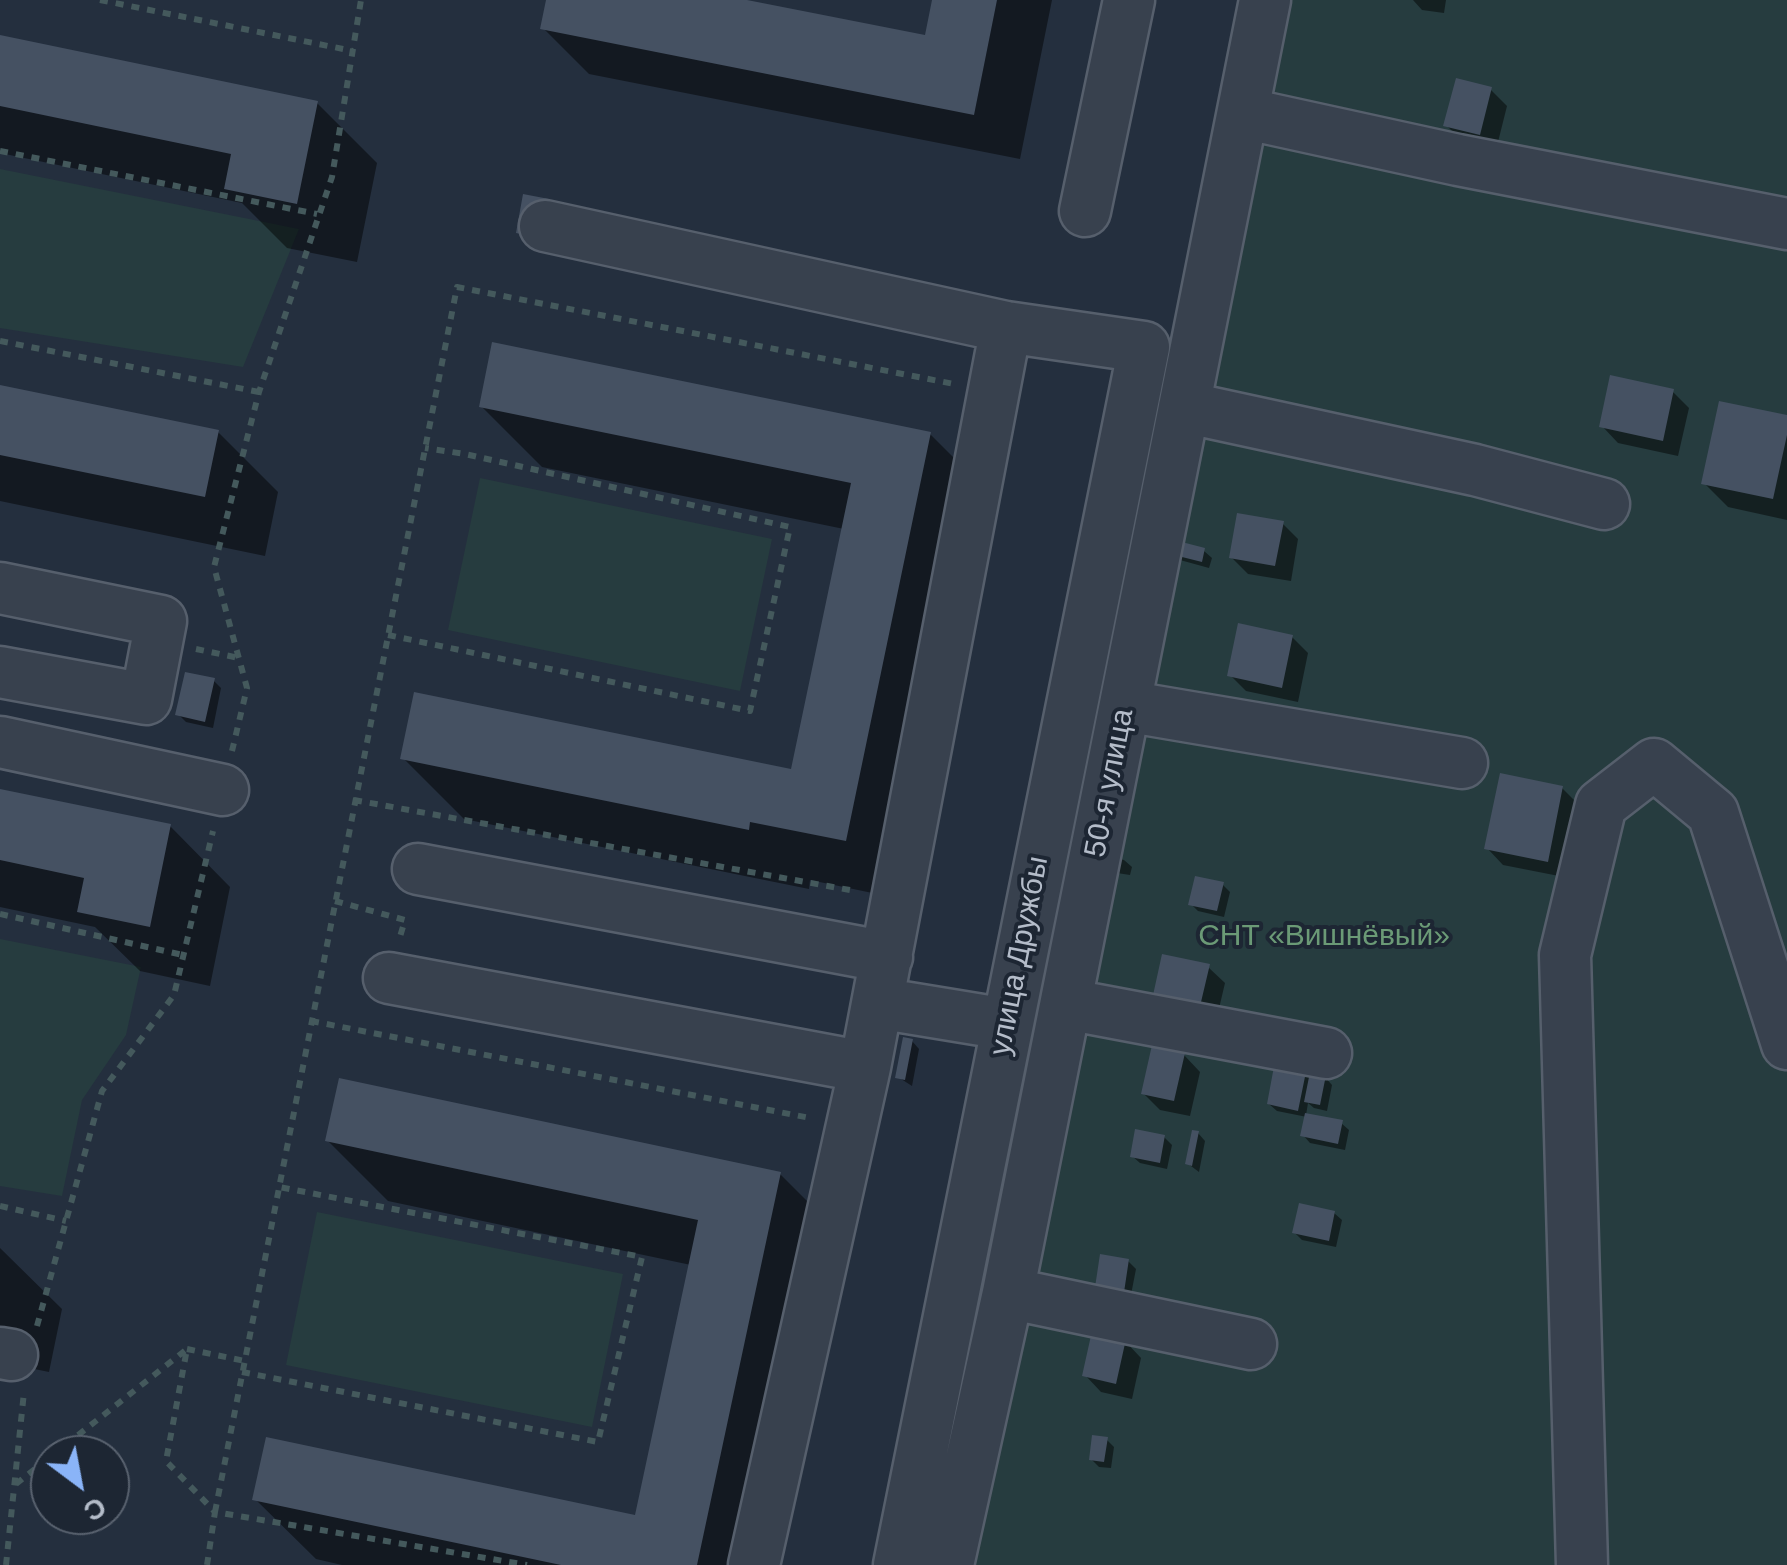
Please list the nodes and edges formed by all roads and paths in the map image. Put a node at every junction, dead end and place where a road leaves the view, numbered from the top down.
1 (100, 0) edge
2 (1129, 0) edge
3 (1265, 0) edge
4 (353, 51) dead end
5 (1243, 113) junction
6 (0, 151) edge
7 (1085, 211) dead end
8 (318, 214) dead end
9 (1787, 224) edge
10 (545, 226) dead end
11 (1006, 326) junction
12 (0, 341) edge
13 (259, 392) dead end
14 (994, 392) junction
15 (1184, 407) junction
16 (424, 448) junction
17 (1604, 504) dead end
18 (0, 588) edge
19 (388, 635) junction
20 (0, 672) edge
21 (90, 689) junction
22 (1125, 706) junction
23 (0, 742) edge
24 (79, 758) junction
25 (1462, 763) dead end
26 (223, 790) dead end
27 (354, 800) junction
28 (418, 869) dead end
29 (898, 899) junction
30 (335, 901) junction
31 (0, 914) edge
32 (183, 955) dead end
33 (389, 978) joint
34 (882, 980) junction
35 (1066, 1004) junction
36 (311, 1021) junction
37 (1006, 1024) junction
38 (1787, 1044) edge
39 (1326, 1053) dead end
40 (866, 1068) junction
41 (852, 1126) junction
42 (278, 1187) junction
43 (0, 1206) edge
44 (66, 1221) dead end
45 (1008, 1293) junction
46 (1251, 1344) dead end
47 (188, 1349) junction
48 (245, 1361) junction
49 (242, 1372) junction
50 (78, 1435) edge
51 (30, 1473) edge
52 (14, 1486) dead end
53 (215, 1512) junction
54 (207, 1565) edge
55 (527, 1565) edge
56 (754, 1565) edge
57 (898, 1565) edge
58 (948, 1565) edge
59 (1582, 1565) edge

1 - 4 path
2 - 7 street
3 - 5 street, 50-я улица
5 - 9 street
5 - 15 street, 50-я улица
6 - 8 path
10 - 11 street
11 - 14 street
11 - 37 street, улица Дружбы
12 - 13 path
14 - 16 path
14 - 29 street
15 - 17 street
15 - 22 street, 50-я улица
16 - 19 path
16 - 19 path
18 - 21 street
19 - 27 path
20 - 21 street
21 - 24 street
22 - 25 street
22 - 35 street, 50-я улица
23 - 24 street
24 - 26 street
27 - 29 path
27 - 30 path
28 - 34 street
29 - 34 street
30 - 33 path
30 - 36 path
31 - 32 path
33 - 40 street
34 - 37 street
34 - 40 street
35 - 39 street
35 - 45 street, 50-я улица
36 - 41 path
36 - 42 path
37 - 57 street, улица Дружбы
38 - 59 street
40 - 41 street
41 - 56 street
42 - 48 path
42 - 49 path
43 - 44 path
45 - 46 street
45 - 58 street, 50-я улица
47 - 48 path
47 - 50 path
47 - 53 path
48 - 49 path
49 - 53 path
51 - 52 path
53 - 54 path
53 - 55 path

